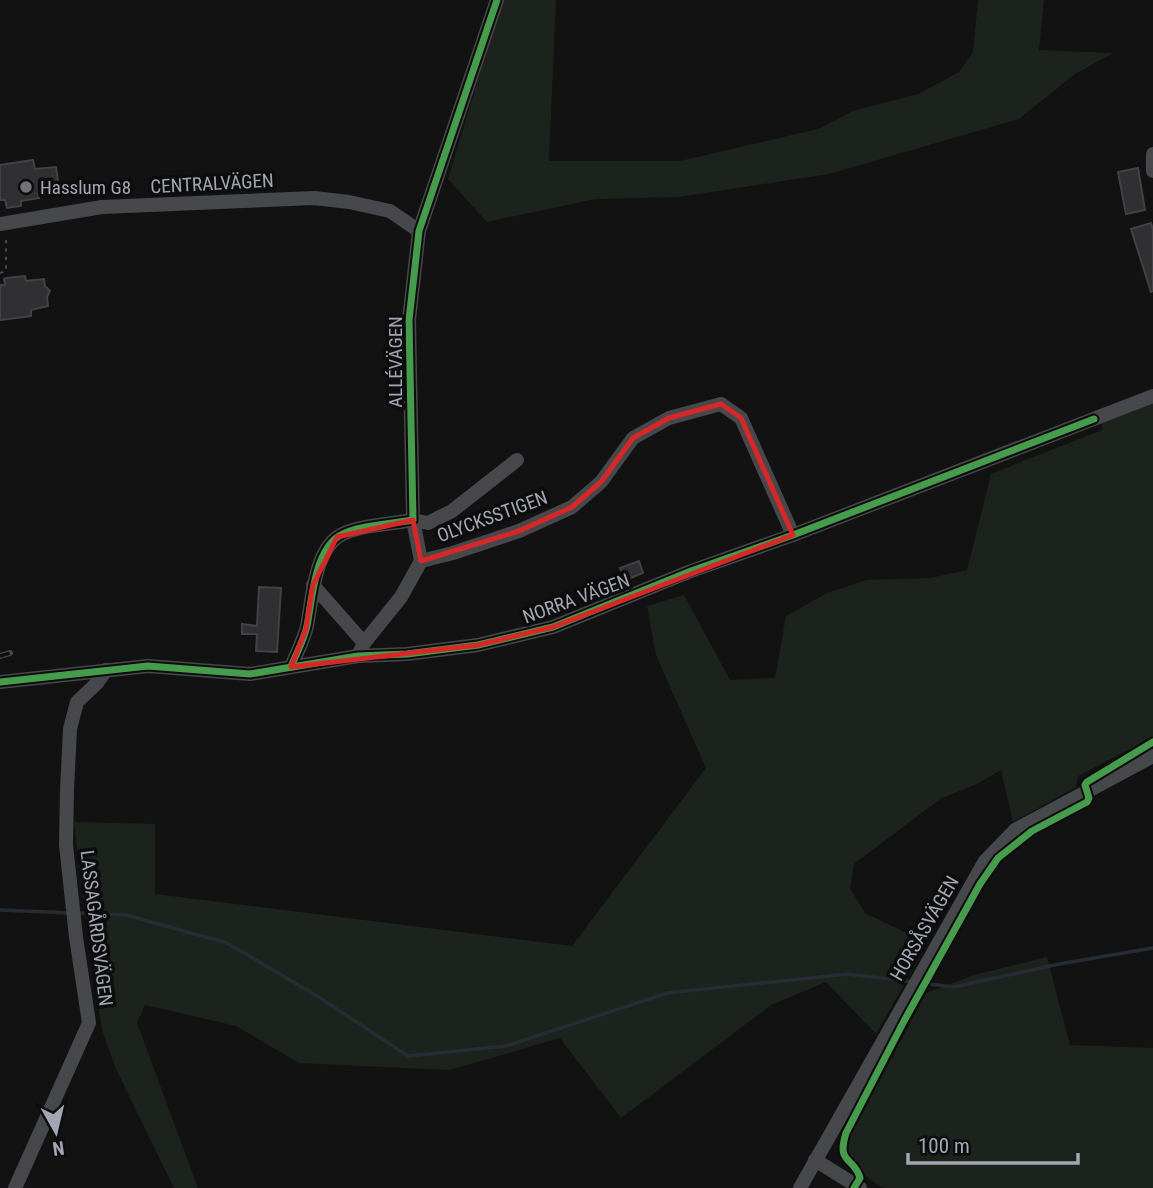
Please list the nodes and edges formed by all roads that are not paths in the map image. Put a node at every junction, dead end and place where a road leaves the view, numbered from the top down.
1 (497, 0) edge
2 (1152, 155) edge
3 (1153, 171) edge
4 (0, 224) edge
5 (419, 230) junction
6 (1153, 396) edge
7 (517, 460) dead end
8 (413, 520) junction
9 (793, 535) junction
10 (421, 561) junction
11 (313, 585) junction
12 (361, 650) junction
13 (291, 667) junction
14 (106, 670) junction
15 (0, 682) edge
16 (1153, 756) edge
17 (815, 1160) junction
18 (15, 1188) edge
19 (800, 1188) edge
20 (860, 1188) edge

1 - 5 street, ALLÉVÄGEN
2 - 3 street
4 - 5 street, CENTRALVÄGEN
5 - 8 street, ALLÉVÄGEN
6 - 9 street, NORRA VÄGEN
7 - 8 street
8 - 10 street, ALLÉVÄGEN
8 - 11 street
9 - 10 street, OLYCKSSTIGEN
9 - 12 street, NORRA VÄGEN
10 - 12 street
11 - 12 street
11 - 13 street
12 - 13 street, NORRA VÄGEN
13 - 14 street, NORRA VÄGEN
14 - 15 street, NORRA VÄGEN
14 - 18 street, LASSAGÅRDSVÄGEN
16 - 17 street, HORSÅSVÄGEN
17 - 19 street, HORSÅSVÄGEN
17 - 20 street

